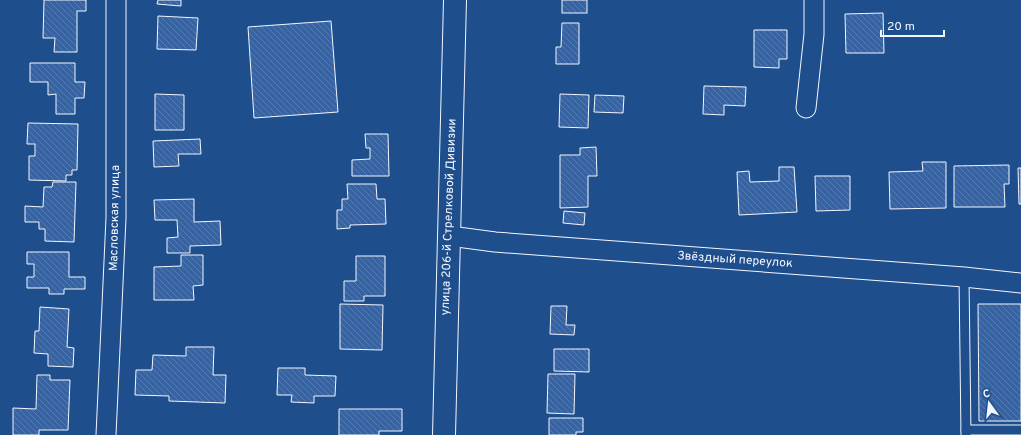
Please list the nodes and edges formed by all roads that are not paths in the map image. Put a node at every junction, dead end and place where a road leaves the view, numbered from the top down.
1 (116, 0) edge
2 (455, 0) edge
3 (814, 0) edge
4 (806, 108) dead end
5 (450, 236) junction
6 (964, 277) junction
7 (1021, 283) edge
8 (1021, 430) edge
9 (966, 433) edge
10 (106, 435) edge
11 (444, 435) edge

1 - 10 street, Масловская улица
2 - 5 main road, улица 206-й Стрелковой Дивизии
3 - 4 street
5 - 6 street, Звёздный переулок
5 - 11 main road, улица 206-й Стрелковой Дивизии
6 - 7 street, Звёздный переулок
6 - 9 lane
8 - 9 lane

